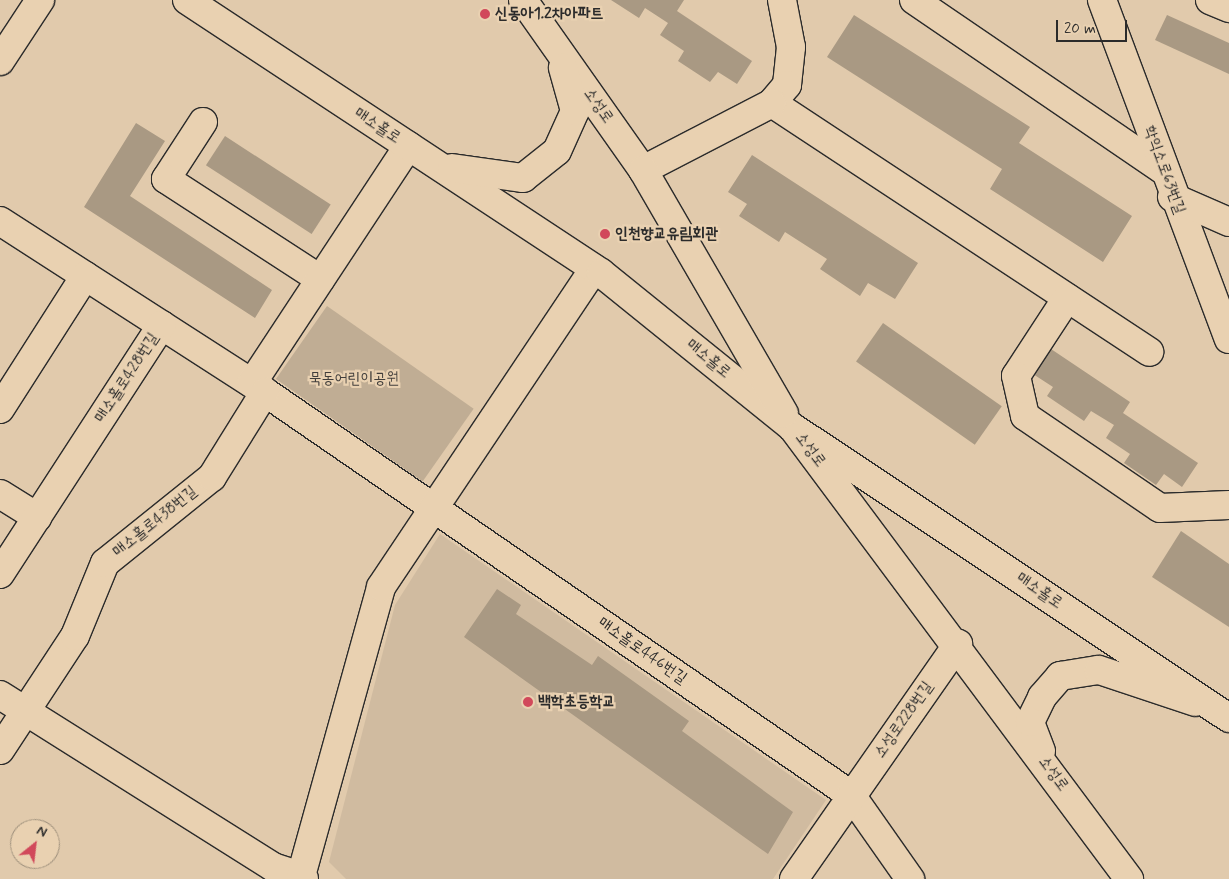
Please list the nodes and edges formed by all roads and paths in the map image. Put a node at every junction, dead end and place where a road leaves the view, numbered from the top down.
1 (40, 0) edge
2 (187, 0) edge
3 (523, 0) edge
4 (782, 0) edge
5 (914, 0) edge
6 (1102, 0) edge
7 (1210, 0) edge
8 (1229, 8) edge
9 (557, 47) junction
10 (0, 61) edge
11 (772, 103) junction
12 (203, 122) dead end
13 (408, 146) junction
14 (437, 165) junction
15 (643, 170) junction
16 (1163, 170) junction
17 (1172, 197) junction
18 (0, 221) edge
19 (1229, 222) edge
20 (594, 269) junction
21 (85, 276) junction
22 (320, 279) junction
23 (1067, 298) junction
24 (162, 325) junction
25 (1229, 339) edge
26 (1148, 352) dead end
27 (258, 387) junction
28 (0, 409) edge
29 (792, 427) junction
30 (0, 494) edge
31 (1229, 505) edge
32 (433, 507) junction
33 (37, 517) junction
34 (0, 574) edge
35 (958, 644) junction
36 (0, 695) edge
37 (26, 711) junction
38 (1224, 715) edge
39 (0, 750) edge
40 (1047, 766) junction
41 (851, 795) junction
42 (303, 878) edge
43 (794, 879) edge
44 (910, 879) edge
45 (1129, 879) edge

1 - 10 street
2 - 13 street, 매소홀로
3 - 9 street, 소성로
4 - 11 street
5 - 16 street
6 - 16 street, 학익소로63번길
7 - 8 street
9 - 14 street
9 - 15 street, 소성로
11 - 15 street
11 - 23 street
12 - 22 street
13 - 14 street, 매소홀로
13 - 22 street, 매소홀로438번길
14 - 20 street, 매소홀로
15 - 29 street, 소성로
16 - 17 street, 학익소로63번길
17 - 19 street
17 - 25 street, 학익소로63번길
18 - 21 street, 매소홀로428번길
20 - 29 street, 매소홀로
20 - 32 street
21 - 24 street, 매소홀로428번길
21 - 28 street
22 - 27 street, 매소홀로438번길
23 - 26 street
23 - 31 street
24 - 27 street, 매소홀로446번길
24 - 33 street, 매소홀로428번길
27 - 32 street, 매소홀로446번길
27 - 37 street, 매소홀로438번길
29 - 35 street, 소성로
29 - 38 street, 매소홀로
30 - 33 street
32 - 41 street, 매소홀로446번길
32 - 42 street
33 - 34 street, 매소홀로428번길
35 - 40 street, 소성로
35 - 41 street, 소성로228번길
36 - 37 street
37 - 39 street, 매소홀로438번길
37 - 42 street
38 - 40 street
40 - 45 street, 소성로
41 - 43 street, 소성로228번길
41 - 44 street

